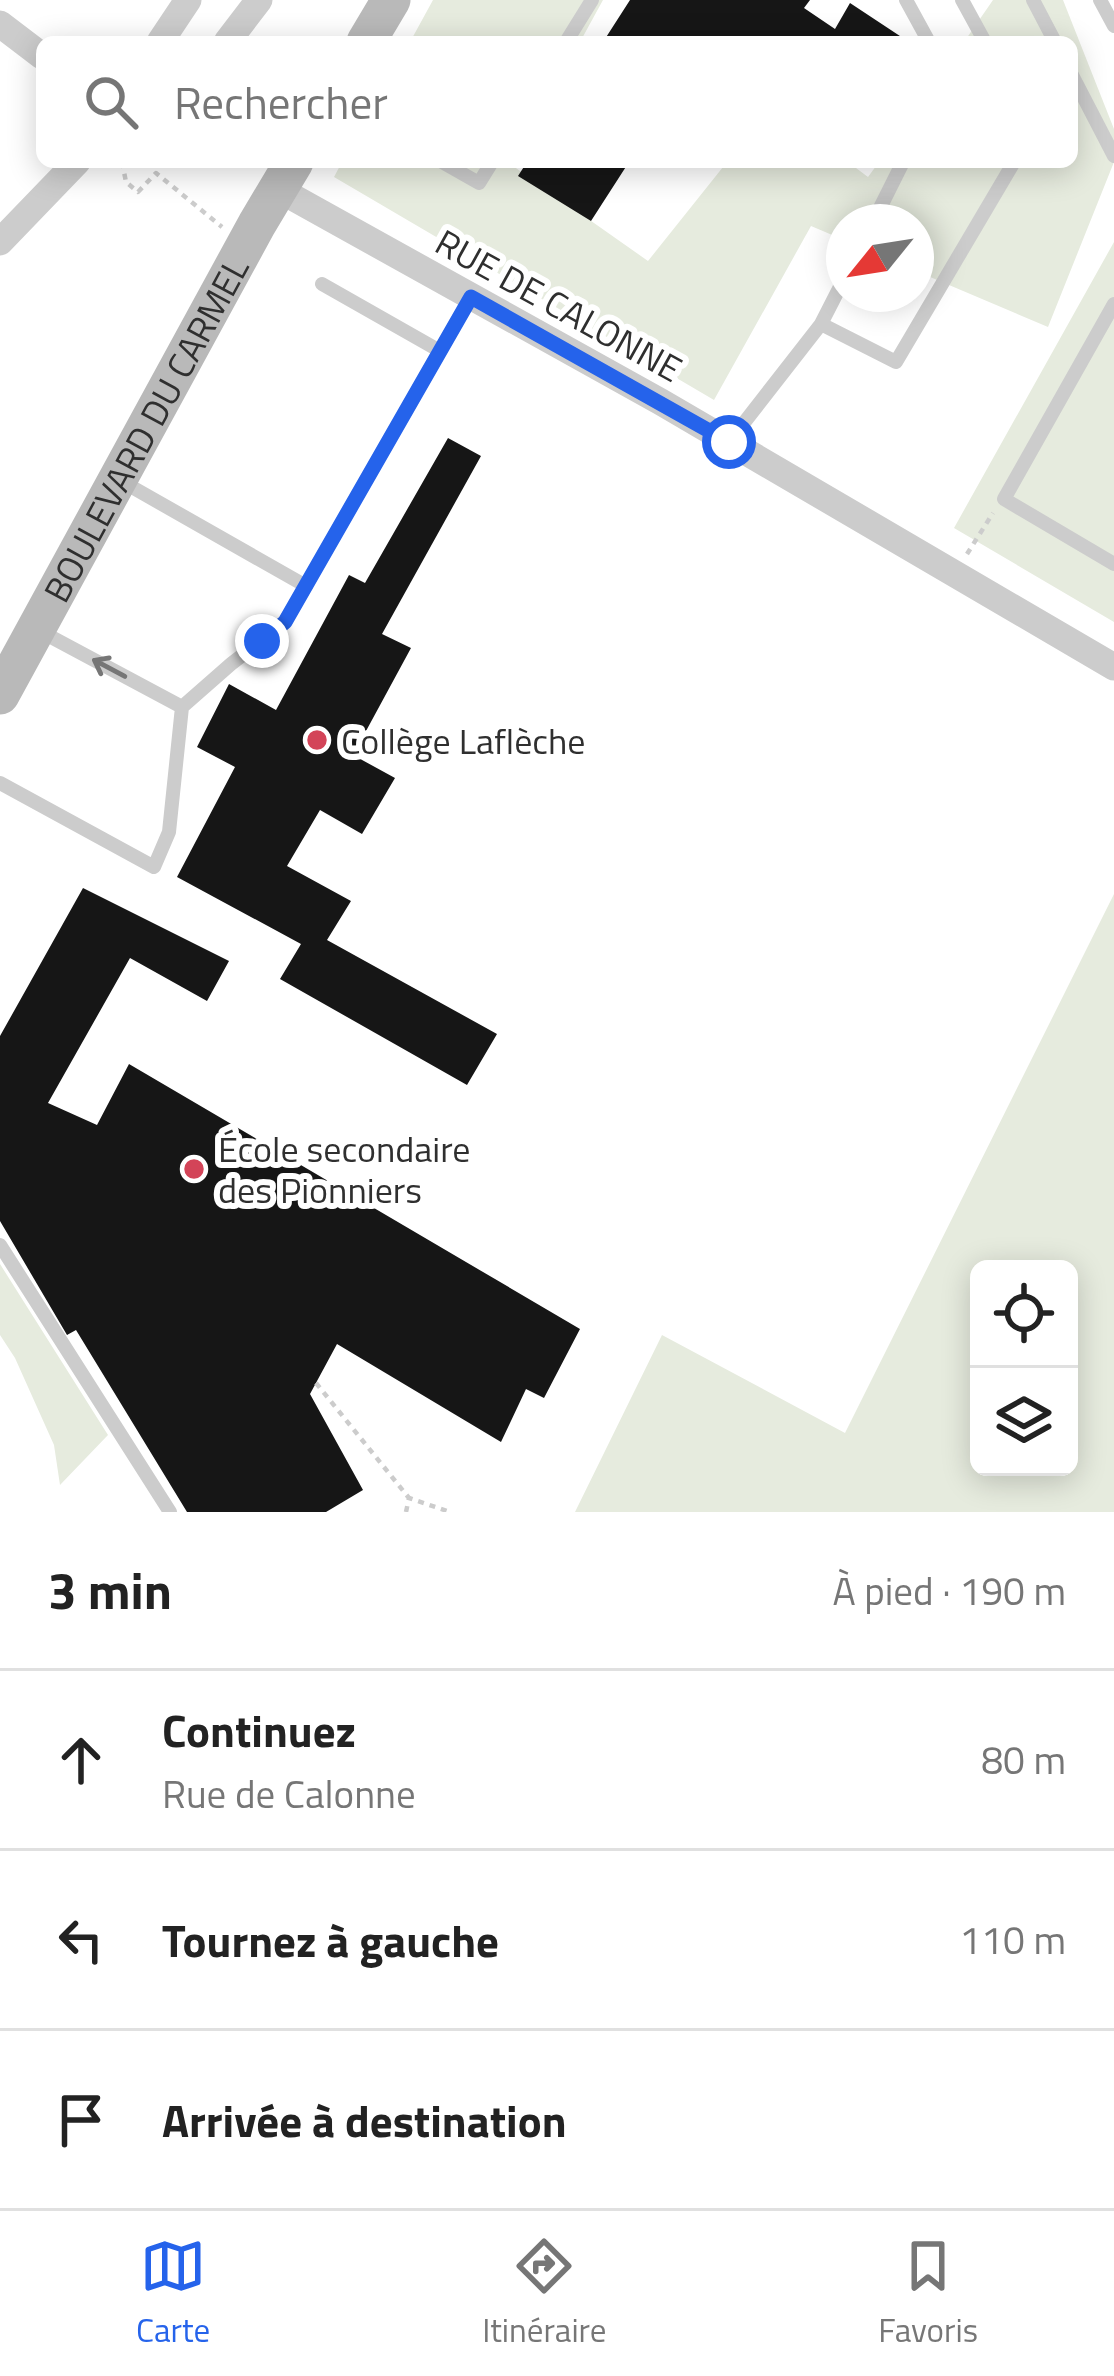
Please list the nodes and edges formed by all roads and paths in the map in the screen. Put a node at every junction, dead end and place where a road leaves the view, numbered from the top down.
1 (188, 0) edge
2 (259, 0) edge
3 (391, 0) edge
4 (592, 0) edge
5 (906, 0) edge
6 (962, 0) edge
7 (1034, 0) edge
8 (1100, 0) edge
9 (0, 23) edge
10 (1114, 26) edge
11 (164, 36) edge
12 (232, 36) edge
13 (370, 36) edge
14 (570, 36) edge
15 (926, 36) edge
16 (982, 36) edge
17 (1052, 36) edge
18 (36, 51) edge
19 (1078, 87) edge
20 (1114, 156) edge
21 (71, 168) edge
22 (123, 168) edge
23 (452, 168) edge
24 (488, 168) edge
25 (900, 168) edge
26 (1010, 168) edge
27 (286, 176) edge
28 (882, 204) edge
29 (0, 242) edge
30 (245, 246) junction
31 (322, 284) dead end
32 (471, 297) junction
33 (1114, 304) edge
34 (827, 312) edge
35 (821, 324) junction
36 (440, 351) junction
37 (729, 442) junction
38 (118, 480) junction
39 (1004, 499) junction
40 (1114, 564) edge
41 (955, 574) junction
42 (306, 586) junction
43 (36, 628) junction
44 (1114, 667) edge
45 (0, 695) edge
46 (182, 707) junction
47 (0, 783) edge
48 (0, 1245) edge
49 (316, 1383) dead end
50 (410, 1498) junction
51 (170, 1512) edge
52 (406, 1512) edge
53 (450, 1512) edge

1 - 11 street
2 - 12 street
3 - 13 street
4 - 14 lane
5 - 15 lane
6 - 16 lane
7 - 17 lane
8 - 10 lane
9 - 18 street
19 - 20 lane
21 - 29 street
22 - 30 path
23 - 24 lane
25 - 28 lane
26 - 35 lane
27 - 30 street, BOULEVARD DU CARMEL
27 - 32 street, RUE DE CALONNE
30 - 38 street, BOULEVARD DU CARMEL
31 - 36 lane
32 - 36 lane
32 - 37 street, RUE DE CALONNE
33 - 39 lane
34 - 35 lane
35 - 37 lane
36 - 42 lane
37 - 41 street, RUE DE CALONNE
38 - 42 lane
38 - 43 street, BOULEVARD DU CARMEL
39 - 40 lane
39 - 41 path
41 - 44 street, RUE DE CALONNE
42 - 46 lane
43 - 45 street, BOULEVARD DU CARMEL
46 -> 43 lane
46 - 47 lane
48 - 51 lane
49 - 50 path
50 - 52 path
50 - 53 path

